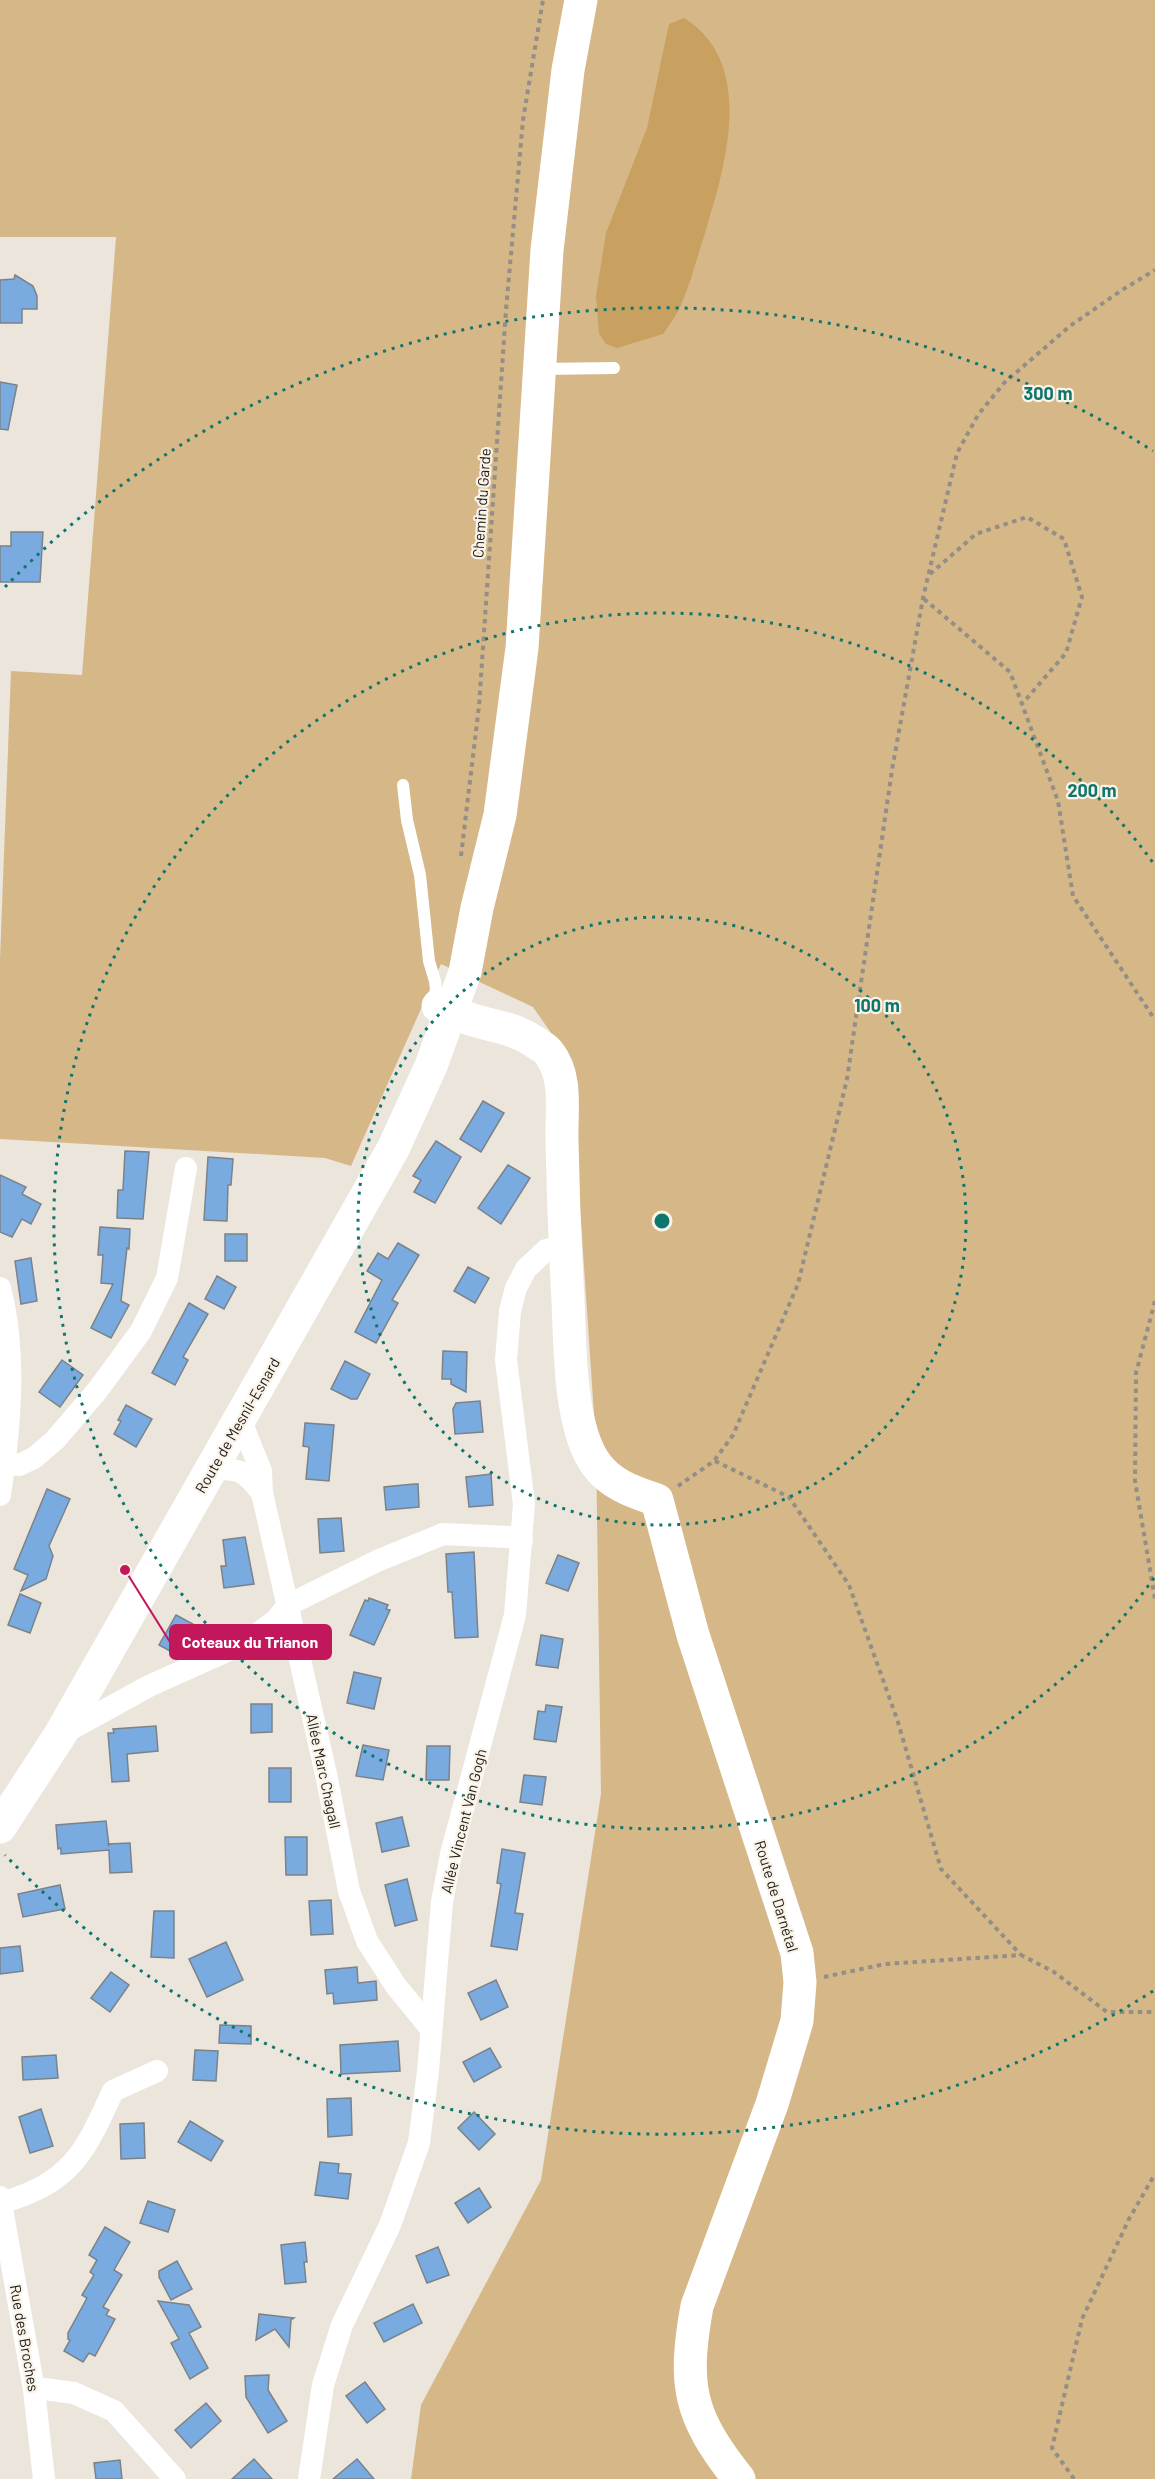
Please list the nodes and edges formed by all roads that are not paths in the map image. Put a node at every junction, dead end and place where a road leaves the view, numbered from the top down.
1 (581, 0) edge
2 (614, 368) dead end
3 (539, 369) junction
4 (403, 785) dead end
5 (445, 1009) junction
6 (186, 1168) dead end
7 (564, 1245) junction
8 (0, 1288) edge
9 (240, 1419) junction
10 (5, 1463) junction
11 (212, 1469) junction
12 (262, 1493) junction
13 (0, 1495) edge
14 (522, 1541) junction
15 (288, 1605) junction
16 (60, 1735) junction
17 (0, 1793) edge
18 (0, 1827) edge
19 (431, 2029) junction
20 (157, 2071) dead end
21 (1, 2200) edge
22 (34, 2390) junction
23 (44, 2479) edge
24 (175, 2479) edge
25 (309, 2479) edge
26 (739, 2479) edge

1 - 3 main road
2 - 3 lane
3 - 5 main road
4 - 5 lane
5 - 7 main road
5 - 9 main road, Route de Mesnil-Esnard
5 - 17 main road, Route de Mesnil-Esnard
6 - 10 street
7 - 14 street, Allée Vincent Van Gogh
7 - 26 main road, Route de Darnétal
8 - 10 street
9 - 11 main road, Route de Mesnil-Esnard
9 - 12 street, Allée Marc Chagall
10 - 13 street
11 - 12 street
11 - 16 main road, Route de Mesnil-Esnard
12 - 15 street, Allée Marc Chagall
14 - 15 street
14 - 19 street, Allée Vincent Van Gogh
15 - 16 street
15 - 19 street, Allée Marc Chagall
16 - 18 main road, Route de Mesnil-Esnard
19 - 25 street, Allée Vincent Van Gogh
20 - 21 street
21 - 22 street, Rue des Broches
22 - 23 street, Rue des Broches
22 - 24 street

